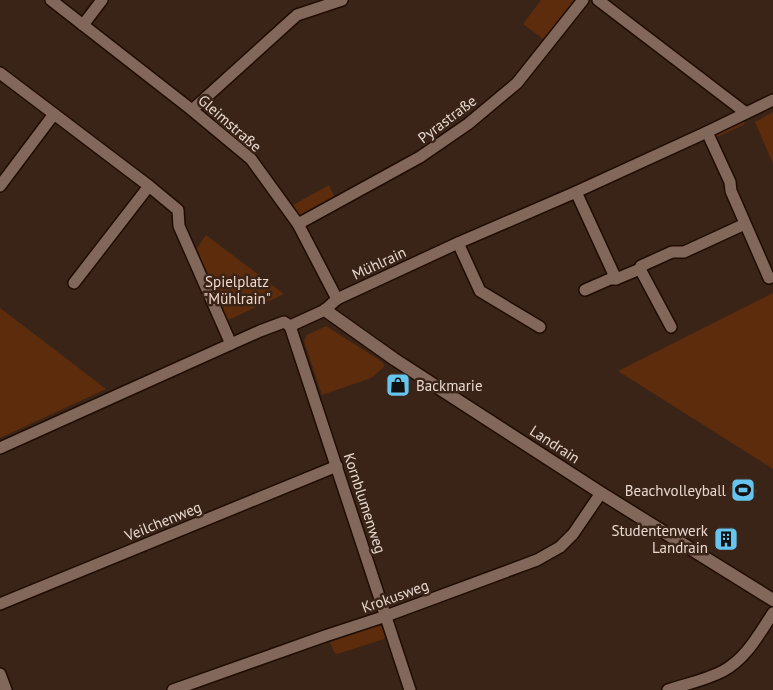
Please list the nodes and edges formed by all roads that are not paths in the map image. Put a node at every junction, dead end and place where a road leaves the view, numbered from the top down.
1 (51, 0) edge
2 (102, 0) edge
3 (342, 0) edge
4 (583, 0) edge
5 (598, 0) edge
6 (83, 25) junction
7 (0, 73) edge
8 (773, 100) edge
9 (192, 110) junction
10 (746, 113) junction
11 (54, 114) junction
12 (708, 132) junction
13 (0, 186) edge
14 (148, 186) junction
15 (576, 192) junction
16 (298, 224) junction
17 (745, 224) junction
18 (458, 243) junction
19 (640, 269) junction
20 (769, 278) dead end
21 (616, 280) junction
22 (74, 283) dead end
23 (586, 290) dead end
24 (337, 299) junction
25 (325, 310) junction
26 (290, 326) junction
27 (540, 327) dead end
28 (671, 327) dead end
29 (231, 344) junction
30 (0, 448) edge
31 (337, 466) junction
32 (601, 493) junction
33 (773, 600) edge
34 (0, 604) edge
35 (773, 613) edge
36 (386, 616) junction
37 (0, 674) edge
38 (6, 690) edge
39 (173, 690) edge
40 (410, 690) edge
41 (668, 690) edge

1 - 6 street, Gleimstraße
2 - 6 street
3 - 9 street
4 - 16 street, Pyrastraße
5 - 10 street
6 - 9 street, Gleimstraße
7 - 11 street
8 - 10 street, Mühlrain
9 - 16 street, Gleimstraße
10 - 12 street, Mühlrain
11 - 13 street
11 - 14 street
12 - 15 street, Mühlrain
12 - 17 street
14 - 22 street
14 - 29 street
15 - 18 street, Mühlrain
15 - 21 street
16 - 24 street, Gleimstraße
17 - 19 street
17 - 20 street
18 - 24 street, Mühlrain
18 - 27 street
19 - 21 street
19 - 28 street
21 - 23 street
24 - 25 street, Mühlrain
25 - 26 street, Mühlrain
25 - 32 street, Landrain
26 - 29 street, Mühlrain
26 - 31 street, Kornblumenweg
29 - 30 street, Mühlrain
31 - 34 street, Veilchenweg
31 - 36 street, Kornblumenweg
32 - 33 street, Landrain
32 - 36 street, Krokusweg
35 - 41 street
36 - 39 street, Krokusweg
36 - 40 street, Kornblumenweg
37 - 38 street

